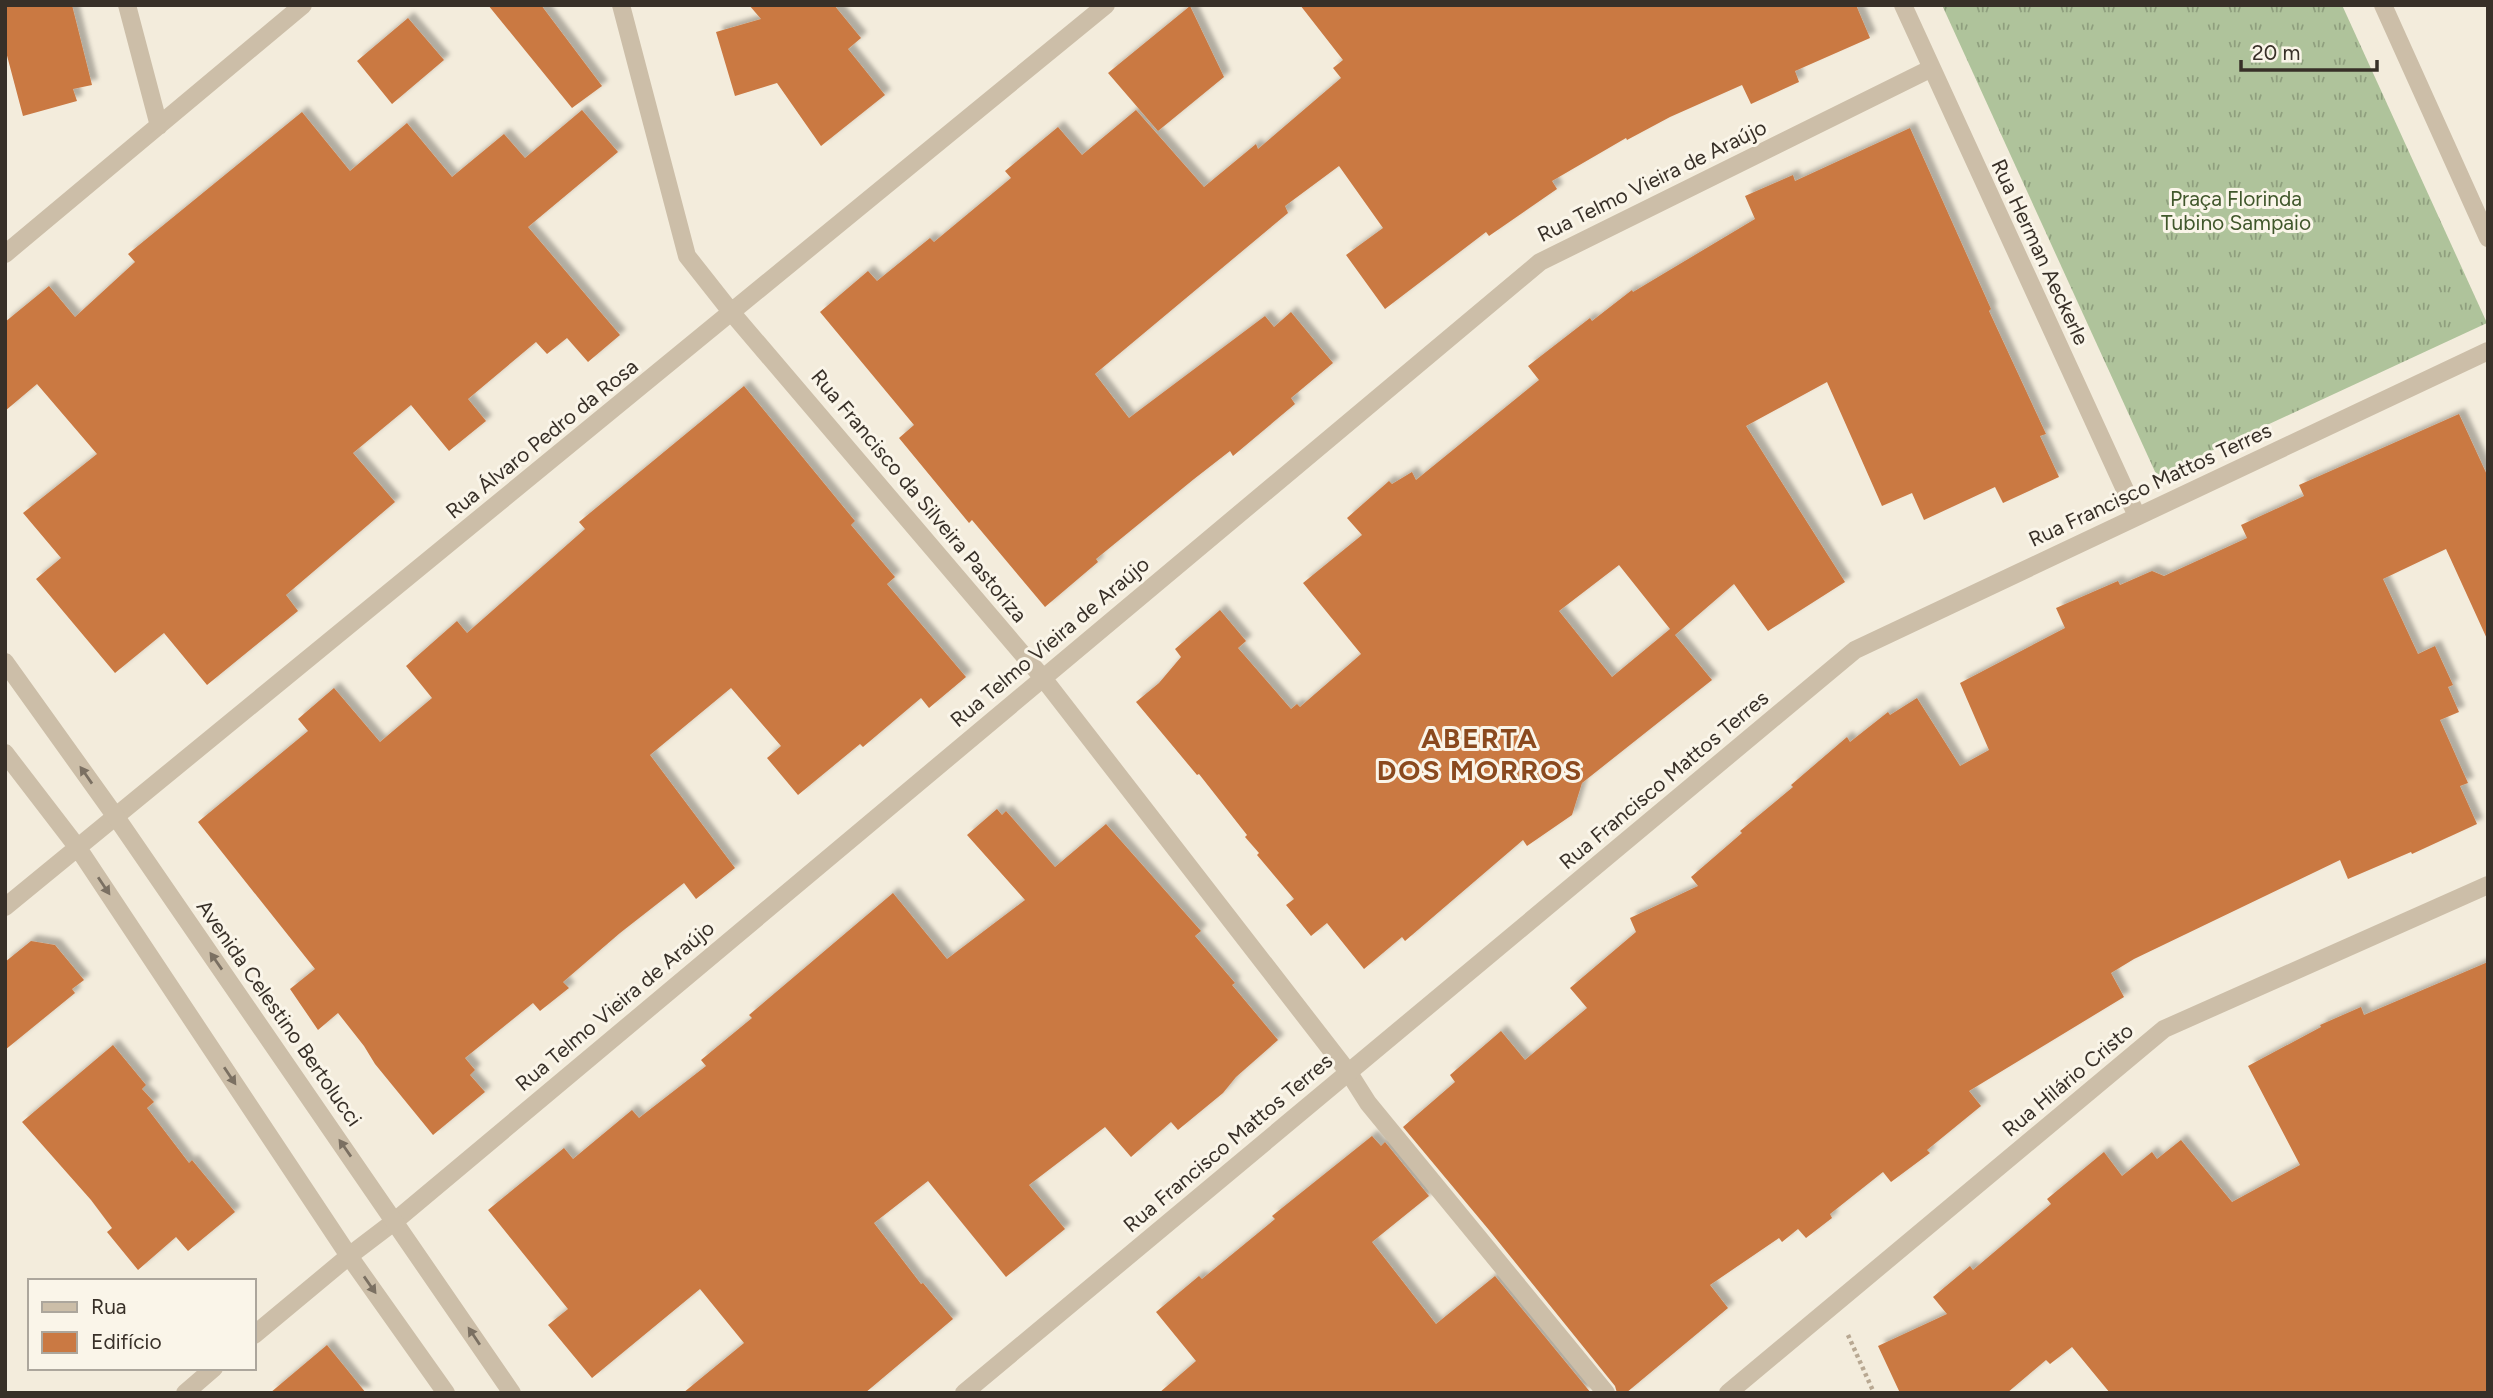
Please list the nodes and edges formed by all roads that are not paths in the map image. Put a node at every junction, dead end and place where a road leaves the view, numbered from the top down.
1 (127, 5) edge
2 (303, 5) edge
3 (621, 5) edge
4 (1106, 5) edge
5 (1903, 5) edge
6 (2383, 5) edge
7 (1930, 69) junction
8 (159, 126) junction
9 (2488, 238) edge
10 (5, 254) edge
11 (732, 313) junction
12 (2488, 351) edge
13 (2137, 516) junction
14 (5, 662) edge
15 (1043, 677) junction
16 (5, 752) edge
17 (116, 817) junction
18 (78, 848) junction
19 (2488, 885) edge
20 (5, 907) edge
21 (1349, 1073) junction
22 (395, 1221) junction
23 (349, 1256) junction
24 (256, 1333) edge
25 (212, 1370) edge
26 (185, 1393) edge
27 (446, 1393) edge
28 (512, 1393) edge
29 (964, 1393) edge
30 (1606, 1393) edge
31 (1728, 1393) edge

1 - 8 street
2 - 8 street
3 - 11 street, Rua Francisco da Silveira Pastoriza
4 - 11 street, Rua Álvaro Pedro da Rosa
5 - 7 street, Rua Herman Aeckerle
6 - 9 street
7 - 13 street, Rua Herman Aeckerle
7 - 15 street, Rua Telmo Vieira de Araújo
8 - 10 street
11 - 15 street, Rua Francisco da Silveira Pastoriza
11 - 17 street, Rua Álvaro Pedro da Rosa
12 - 13 street, Rua Francisco Mattos Terres
13 - 21 street, Rua Francisco Mattos Terres
17 -> 14 street, Avenida Celestino Bertolucci
15 - 21 street, Rua Francisco da Silveira Pastoriza
15 - 22 street, Rua Telmo Vieira de Araújo
16 - 18 street
17 - 18 street, Rua Álvaro Pedro da Rosa
22 -> 17 street, Avenida Celestino Bertolucci
18 - 20 street, Rua Álvaro Pedro da Rosa
18 -> 23 street
19 - 31 street, Rua Hilário Cristo
21 - 29 street, Rua Francisco Mattos Terres
21 - 30 street, Rua Francisco da Silveira Pastoriza
22 - 23 street, Rua Telmo Vieira de Araújo
28 -> 22 street, Avenida Celestino Bertolucci
23 - 24 street, Rua Telmo Vieira de Araújo
23 -> 27 street
25 - 26 street

